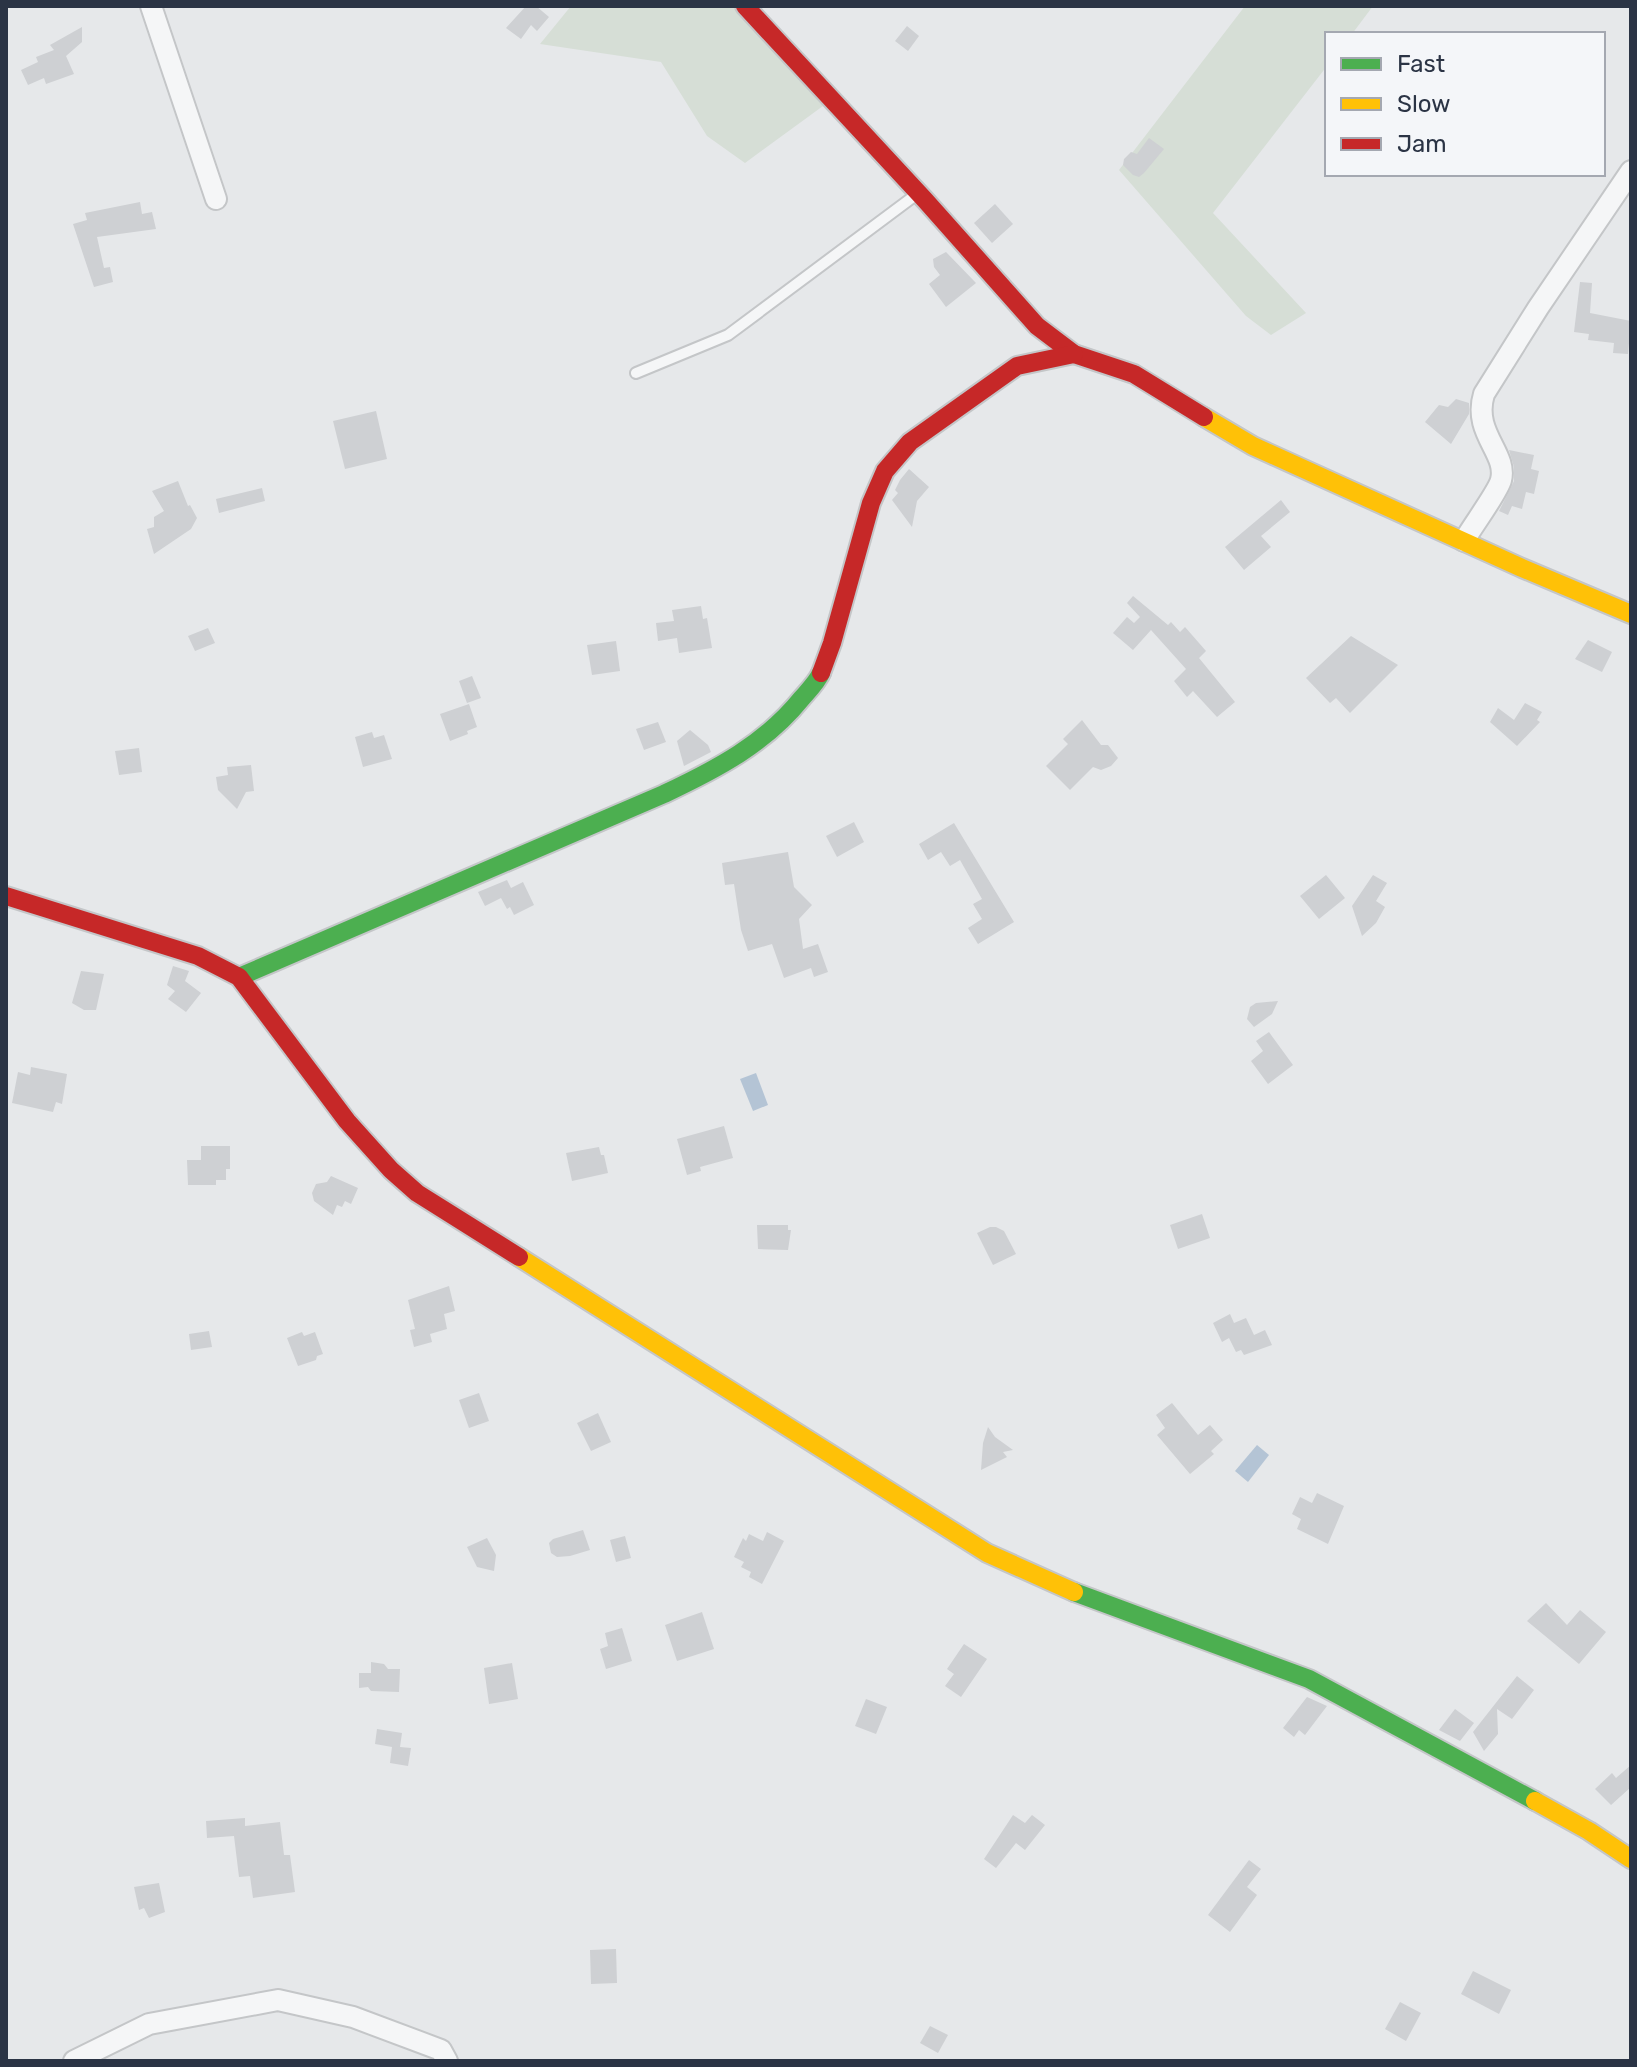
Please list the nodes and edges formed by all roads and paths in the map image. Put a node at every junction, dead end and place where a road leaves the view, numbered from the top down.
1 (151, 6) edge
2 (745, 6) edge
3 (1631, 171) edge
4 (919, 193) junction
5 (216, 199) dead end
6 (1074, 354) junction
7 (636, 373) dead end
8 (1464, 541) junction
9 (1631, 614) edge
10 (6, 896) edge
11 (239, 977) junction
12 (1631, 1859) edge
13 (74, 2061) edge
14 (447, 2061) edge

1 - 5 street
2 - 4 street
3 - 8 street
4 - 6 street
4 - 7 lane
6 - 8 street
6 - 11 street
8 - 9 street
10 - 11 street
11 - 12 street
13 - 14 street

